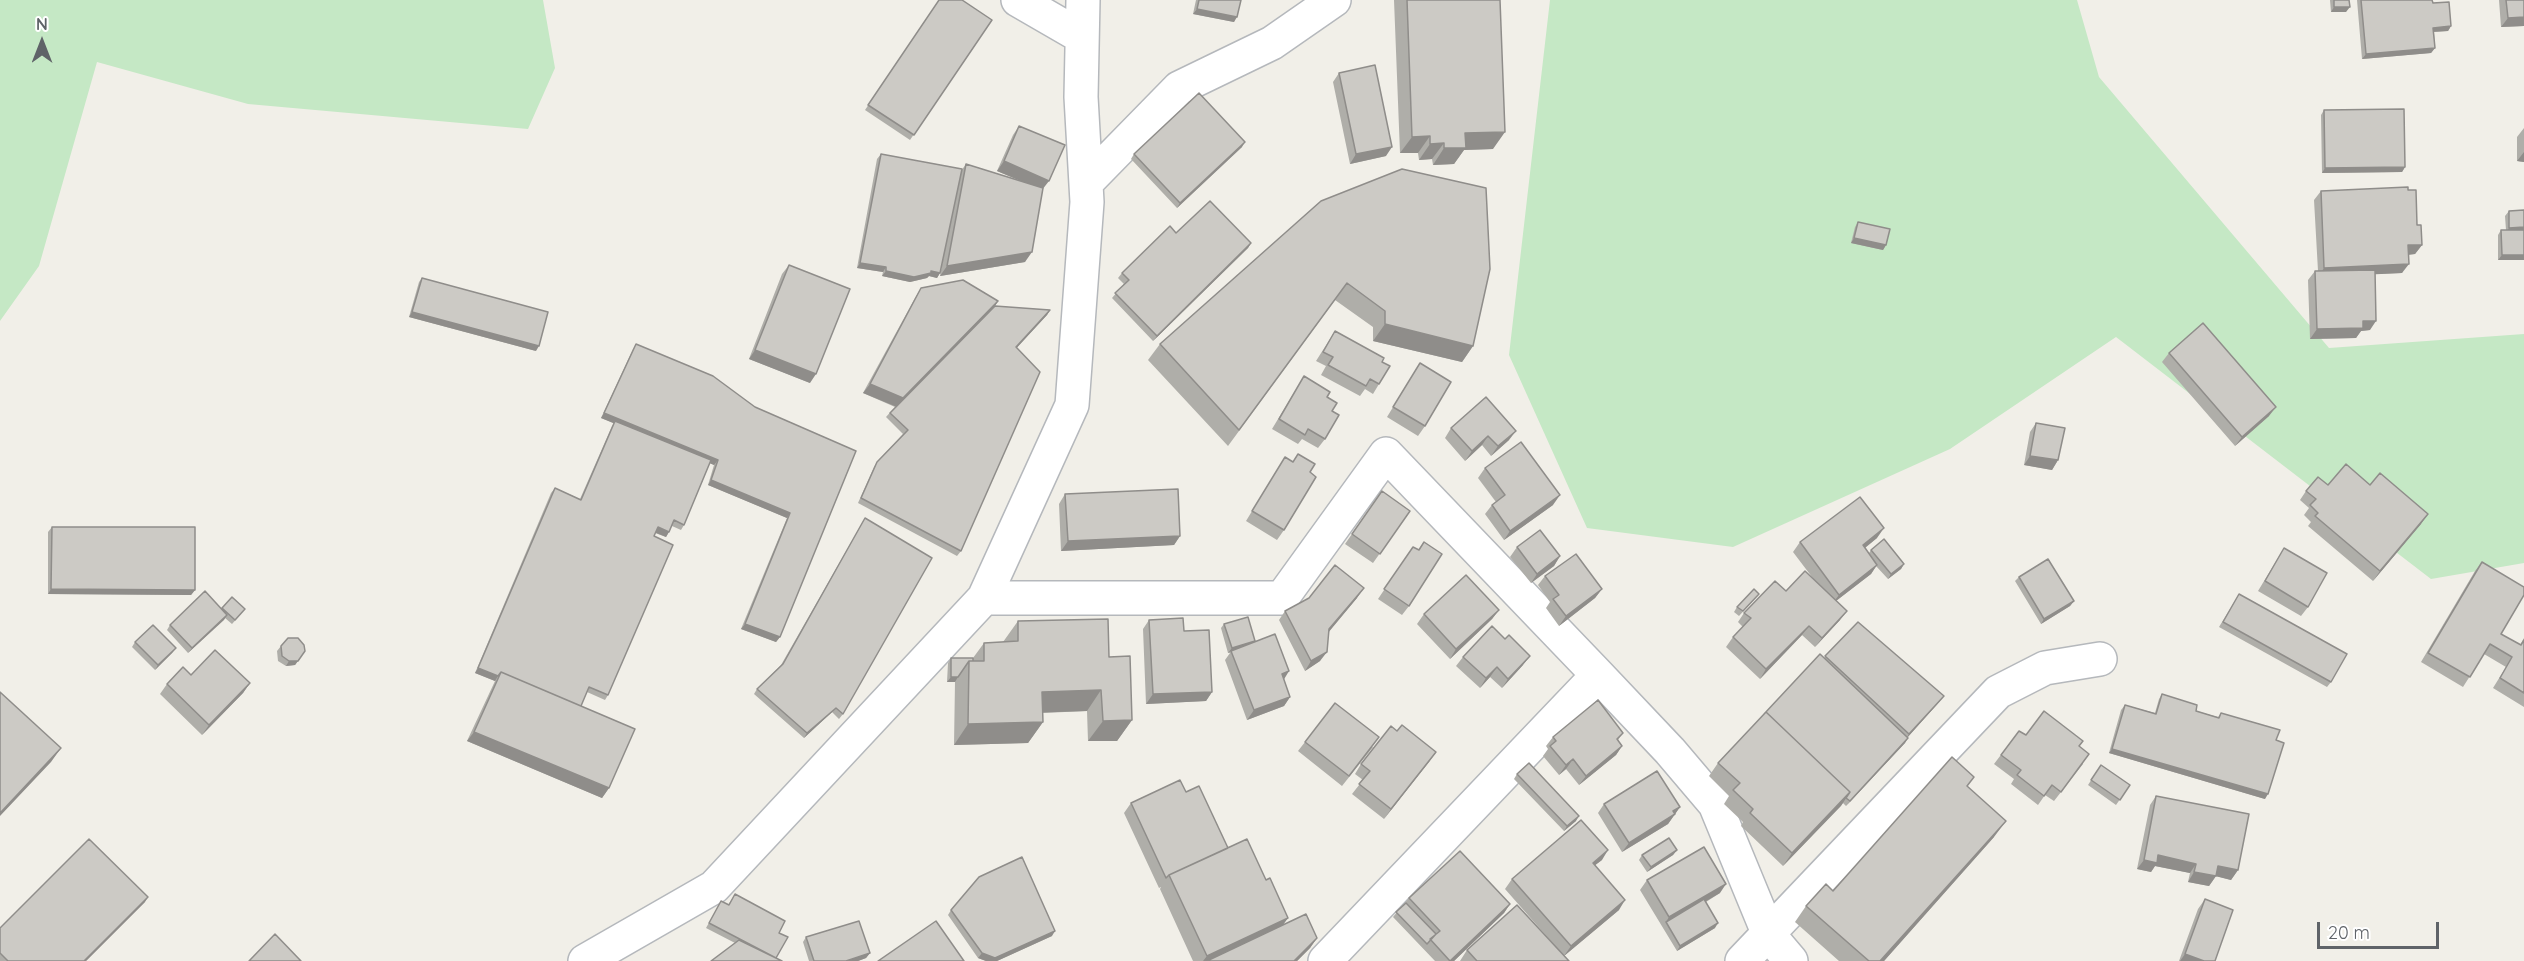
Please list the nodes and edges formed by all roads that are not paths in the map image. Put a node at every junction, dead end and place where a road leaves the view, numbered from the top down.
1 (1018, 0) edge
2 (1083, 0) edge
3 (1334, 0) edge
4 (1082, 37) junction
5 (1086, 183) junction
6 (984, 598) junction
7 (2100, 659) dead end
8 (1598, 675) junction
9 (1769, 935) junction
10 (585, 961) edge
11 (1325, 961) edge
12 (1742, 961) edge
13 (1791, 961) edge

1 - 4 street
2 - 4 street
3 - 5 street
4 - 5 street
5 - 6 street
6 - 8 street
6 - 10 street
7 - 9 street
8 - 9 street
8 - 11 street
9 - 12 street
9 - 13 street

